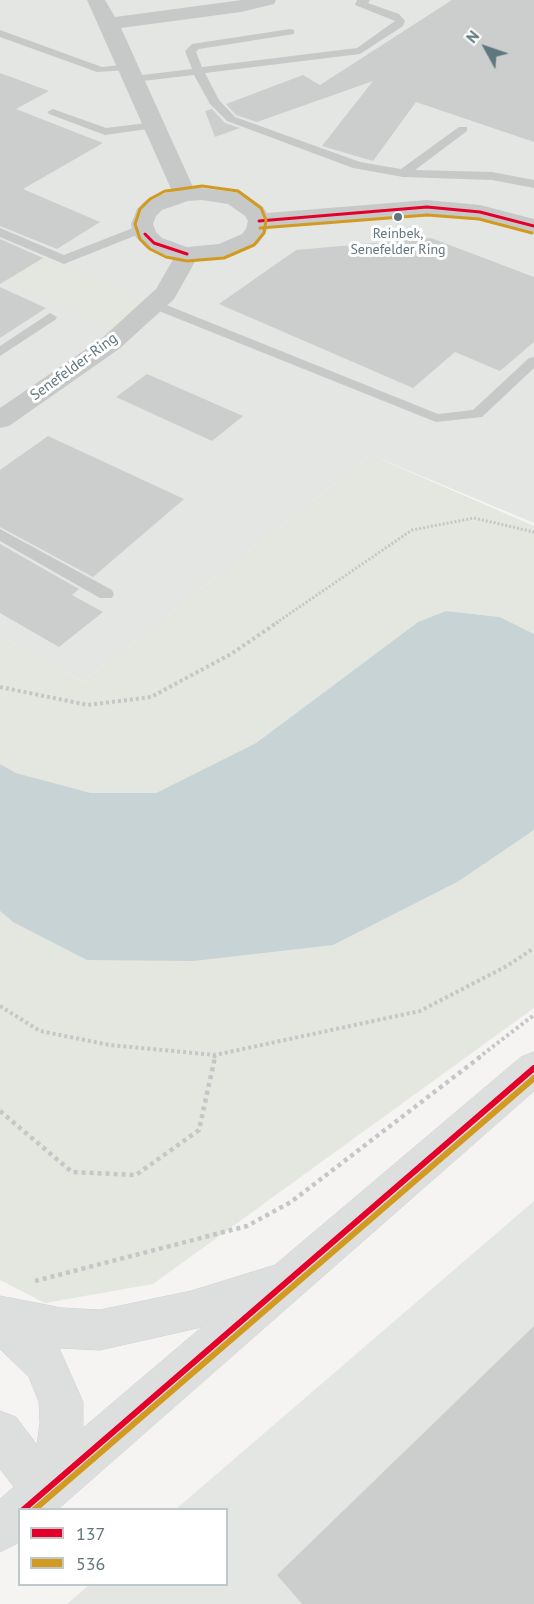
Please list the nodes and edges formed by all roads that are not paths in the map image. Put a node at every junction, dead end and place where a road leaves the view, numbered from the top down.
1 (96, 0) edge
2 (267, 0) edge
3 (358, 1) edge
4 (109, 24) junction
5 (290, 32) dead end
6 (0, 33) edge
7 (198, 71) junction
8 (131, 73) junction
9 (53, 111) dead end
10 (154, 125) junction
11 (463, 129) dead end
12 (403, 173) junction
13 (534, 184) edge
14 (185, 194) junction
15 (259, 221) junction
16 (534, 226) edge
17 (143, 228) junction
18 (0, 232) edge
19 (187, 254) junction
20 (154, 304) junction
21 (50, 317) dead end
22 (0, 352) edge
23 (534, 361) edge
24 (0, 420) edge
25 (0, 534) edge
26 (106, 594) dead end
27 (534, 1068) edge
28 (288, 1278) junction
29 (13, 1302) edge
30 (0, 1321) edge
31 (0, 1432) edge
32 (29, 1504) edge
33 (18, 1513) edge
34 (0, 1529) edge

1 - 4 street
2 - 4 street
3 - 7 lane
4 - 8 street
5 - 7 lane
6 - 8 lane
7 - 8 lane
7 - 12 lane
8 - 10 street
9 - 10 lane
10 - 14 street
11 - 12 lane
12 - 13 lane
14 - 15 street
14 - 17 street
15 - 16 street
15 - 19 street
17 - 18 lane
17 - 19 street
19 - 20 street, Senefelder-Ring
20 - 23 lane
20 - 24 street, Senefelder-Ring
21 - 22 lane
25 - 26 lane
27 - 28 main road
28 - 29 main road
28 - 32 main road
30 - 32 main road
31 - 32 main road
33 - 34 main road

